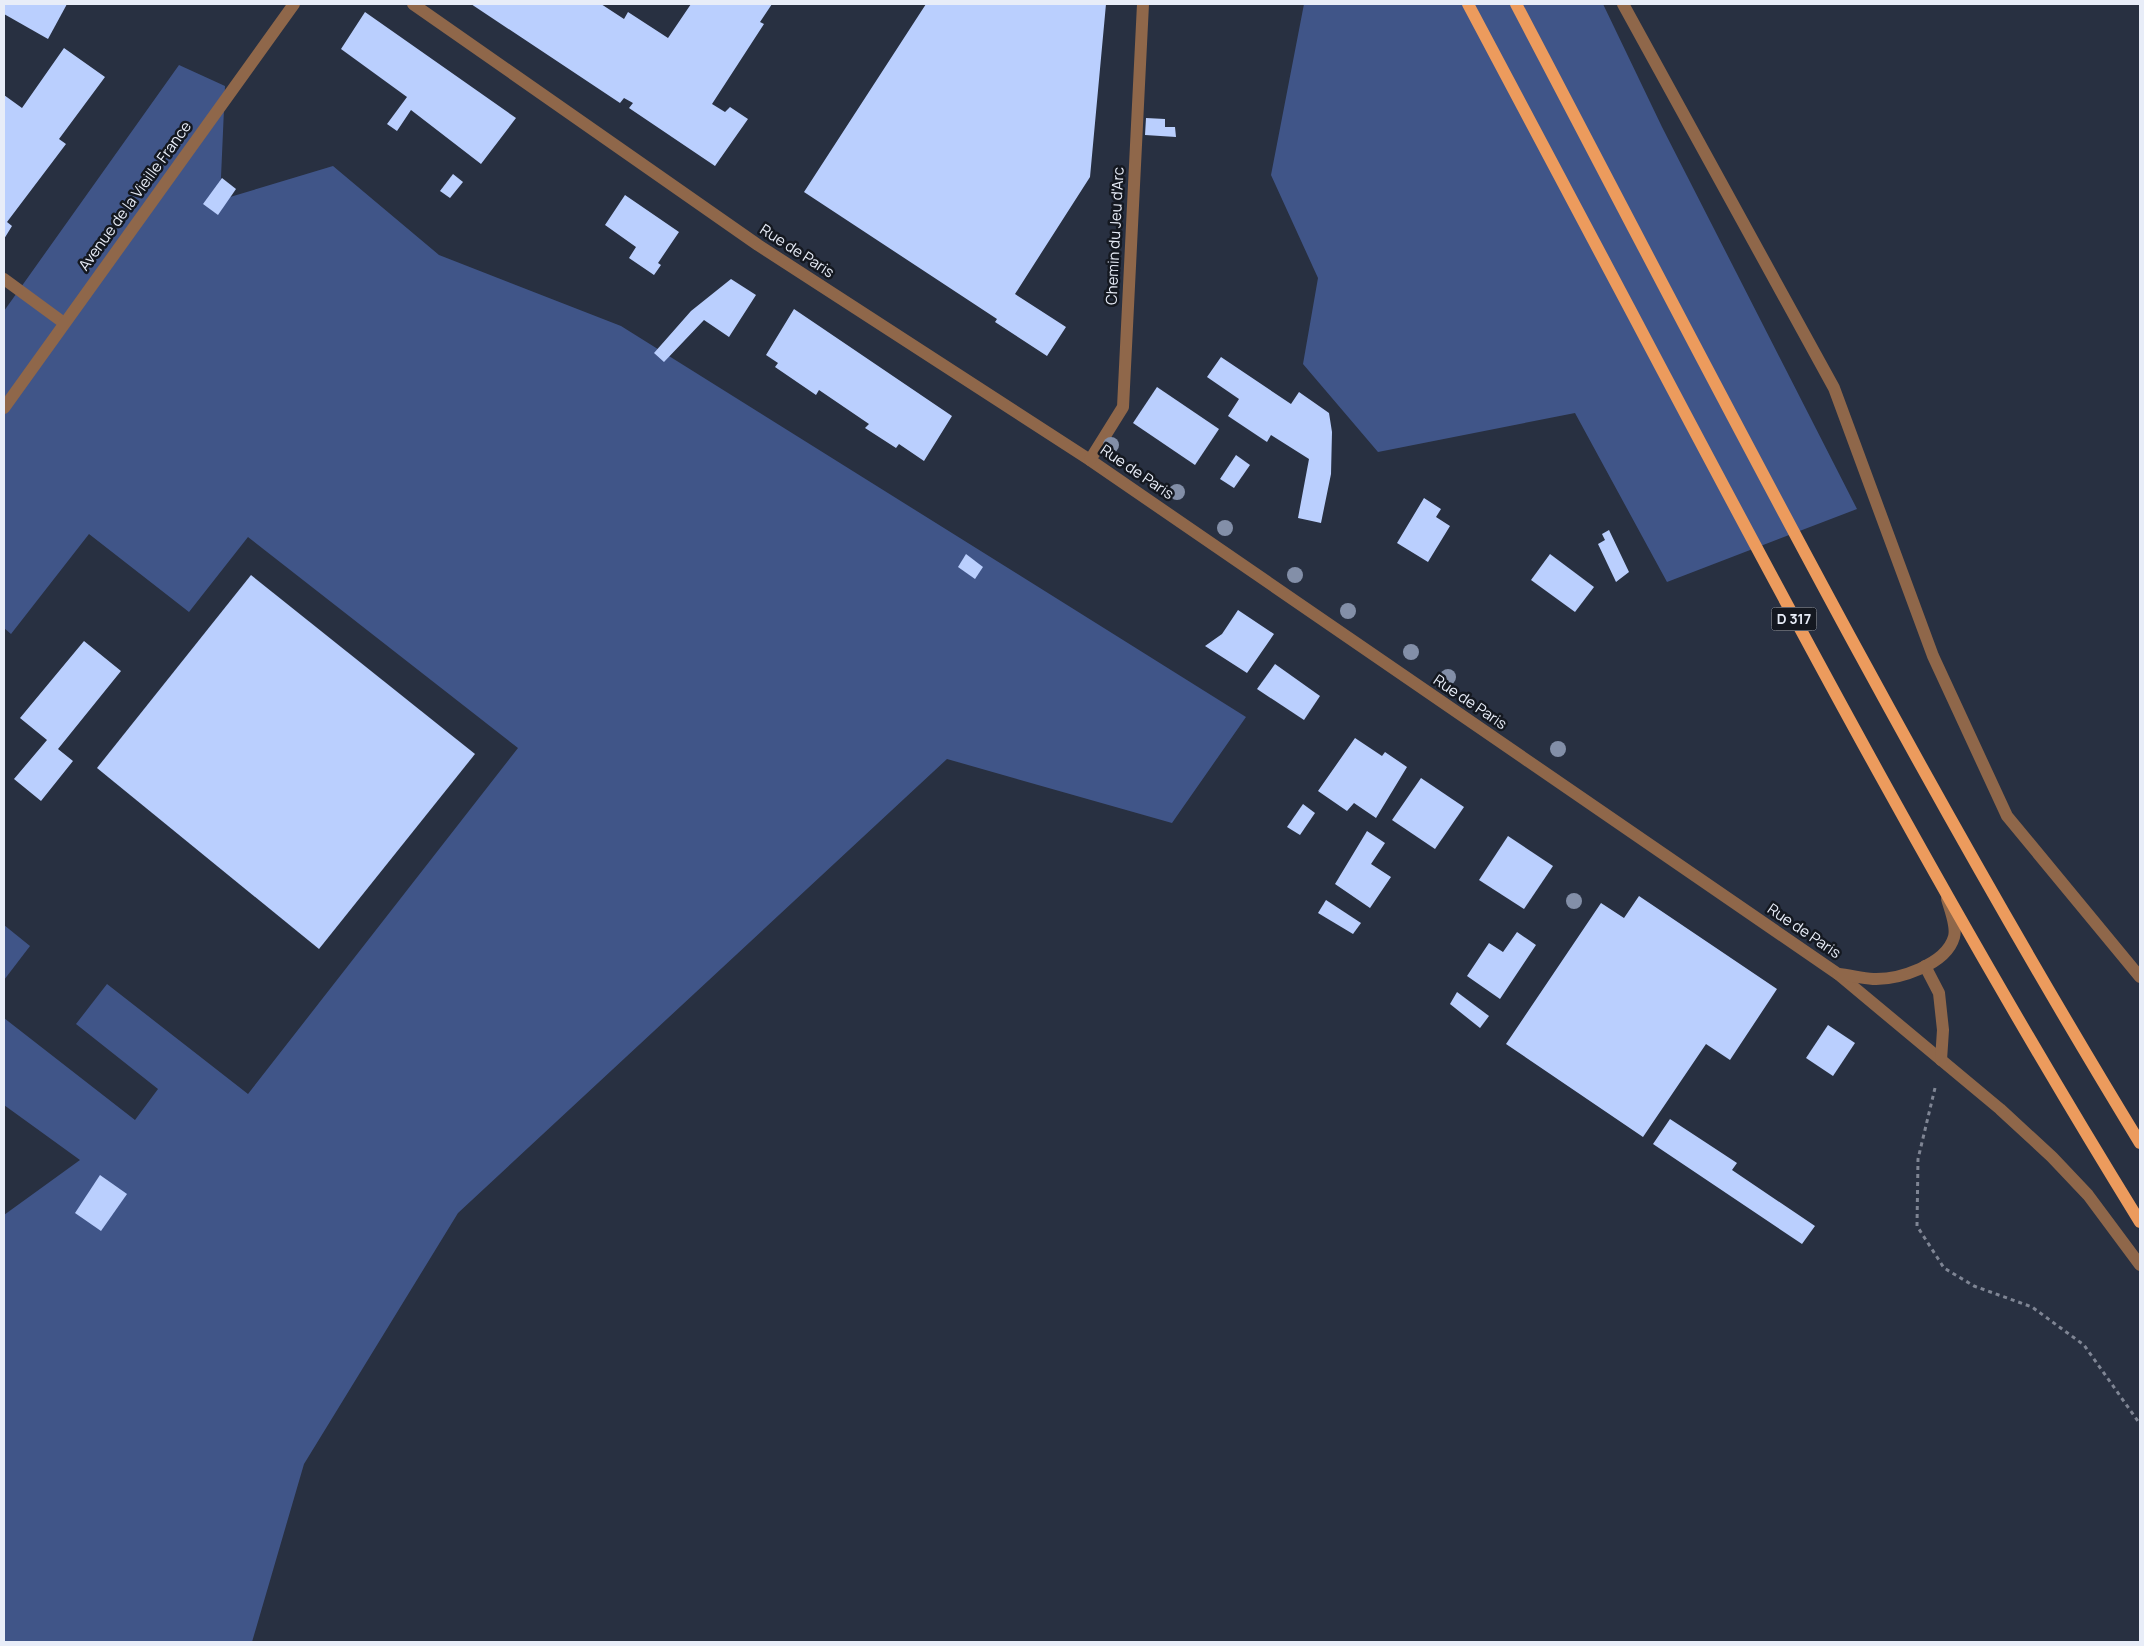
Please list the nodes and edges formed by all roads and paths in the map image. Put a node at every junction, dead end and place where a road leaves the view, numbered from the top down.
1 (294, 4) edge
2 (413, 4) edge
3 (1143, 4) edge
4 (1468, 4) edge
5 (1516, 4) edge
6 (1623, 4) edge
7 (4, 279) edge
8 (64, 323) junction
9 (4, 408) edge
10 (1090, 460) junction
11 (1947, 897) junction
12 (1925, 966) junction
13 (1838, 974) junction
14 (2140, 977) edge
15 (1941, 1060) junction
16 (2140, 1143) edge
17 (2140, 1222) edge
18 (2140, 1265) edge
19 (2140, 1424) edge

1 - 8 street, Avenue de la Vieille France
2 - 10 street, Rue de Paris
3 - 10 street, Chemin du Jeu d'Arc
4 - 11 main road, D 317
5 - 16 main road, D 317
6 - 14 street
7 - 8 street
8 - 9 street, Avenue de la Vieille France
10 - 13 street, Rue de Paris
11 - 12 street, Rue de Paris
11 - 17 main road, D 317
12 - 13 street, Rue de Paris
12 - 15 street
13 - 15 street, Rue de Paris
15 - 18 street, Rue de Paris
15 - 19 path

